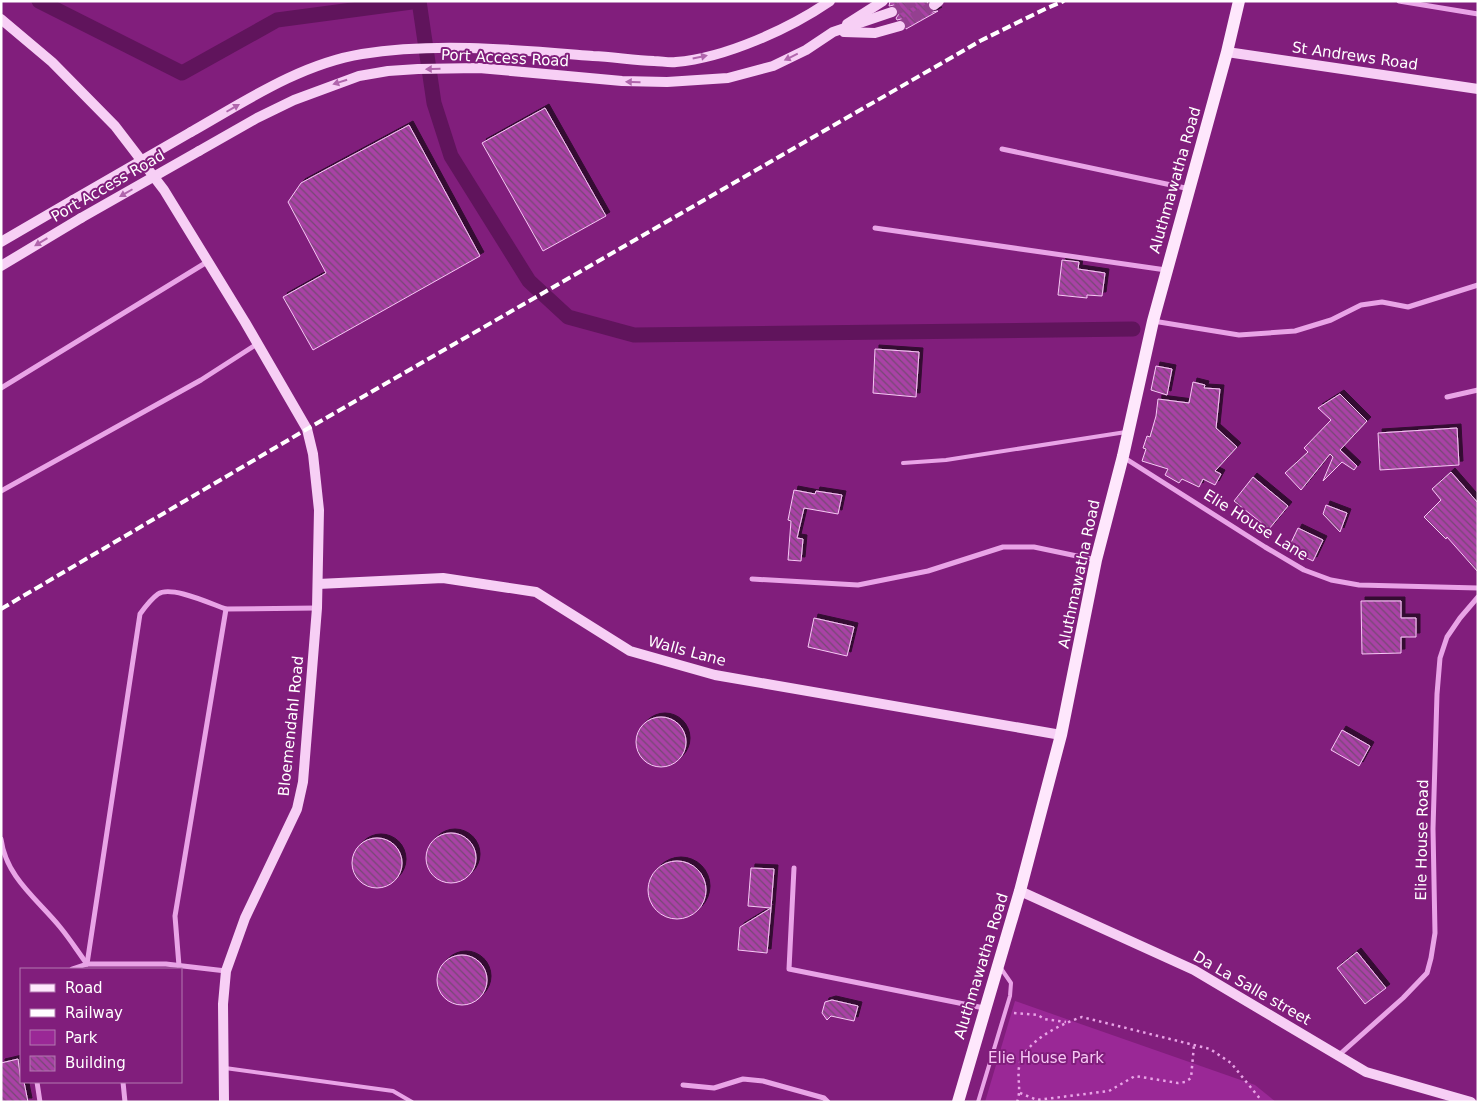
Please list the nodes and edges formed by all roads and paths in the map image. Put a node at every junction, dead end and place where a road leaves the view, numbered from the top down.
1 (830, 1) edge
2 (840, 1) edge
3 (883, 1) edge
4 (1239, 1) edge
5 (1399, 1) edge
6 (821, 5) edge
7 (892, 12) tunnel mouth
8 (1478, 14) edge
9 (1, 19) edge
10 (900, 26) tunnel mouth
11 (833, 32) junction
12 (1228, 52) junction
13 (1478, 89) edge
14 (1002, 149) dead end
15 (1190, 189) junction
16 (874, 228) dead end
17 (1, 242) edge
18 (208, 262) junction
19 (1, 266) edge
20 (1167, 270) junction
21 (1478, 285) edge
22 (1152, 321) junction
23 (257, 344) junction
24 (1, 388) edge
25 (1478, 390) edge
26 (1446, 396) dead end
27 (1128, 431) junction
28 (1122, 456) junction
29 (903, 463) dead end
30 (1, 491) edge
31 (1096, 560) junction
32 (752, 579) dead end
33 (318, 584) junction
34 (1478, 588) edge
35 (1478, 597) edge
36 (317, 608) junction
37 (226, 609) junction
38 (1062, 735) junction
39 (1, 839) edge
40 (794, 868) dead end
41 (1020, 891) junction
42 (87, 964) junction
43 (998, 965) junction
44 (179, 966) junction
45 (123, 967) edge
46 (75, 968) edge
47 (226, 971) junction
48 (985, 1008) junction
49 (1004, 1013) junction
50 (1066, 1022) junction
51 (1194, 1045) junction
52 (1338, 1056) junction
53 (222, 1068) junction
54 (38, 1083) edge
55 (123, 1083) edge
56 (683, 1085) dead end
57 (1020, 1093) junction
58 (1261, 1100) dead end
59 (40, 1102) edge
60 (125, 1102) edge
61 (224, 1102) edge
62 (412, 1102) edge
63 (828, 1102) edge
64 (958, 1102) edge
65 (978, 1102) edge
66 (1016, 1102) edge
67 (1471, 1102) edge

1 - 6 main road, Port Access Road
2 - 6 main road
3 - 11 main road
4 - 12 main road, Aluthmawatha Road
5 - 8 street
17 -> 6 main road, Port Access Road, bridge
7 - 11 main road, Port Access Road
9 - 18 main road, Bloemendahl Road
10 - 11 main road
11 -> 19 main road, Port Access Road, bridge
12 - 13 main road, St Andrews Road
12 - 15 main road, Aluthmawatha Road
14 - 15 street
15 - 20 main road, Aluthmawatha Road
16 - 20 street
18 - 23 main road, Bloemendahl Road
18 - 24 street
20 - 22 main road, Aluthmawatha Road
21 - 22 street
22 - 27 main road, Aluthmawatha Road
23 - 30 street
23 - 33 main road, Bloemendahl Road
25 - 26 street
27 - 28 main road, Aluthmawatha Road
27 - 29 lane
28 - 31 main road, Aluthmawatha Road
28 - 34 street, Elie House Lane
31 - 32 street
31 - 38 main road, Aluthmawatha Road
33 - 36 main road, Bloemendahl Road
33 - 38 main road, Walls Lane
35 - 52 street, Elie House Road
36 - 37 street
36 - 47 main road, Bloemendahl Road
37 - 42 street
37 - 44 street
38 - 41 main road, Aluthmawatha Road
39 - 42 street
40 - 48 street
41 - 43 main road, Aluthmawatha Road
41 - 52 main road, Da La Salle street
42 - 45 street
42 - 46 street
43 - 48 main road, Aluthmawatha Road
43 - 49 lane
44 - 45 street
44 - 47 street
47 - 53 main road, Bloemendahl Road
48 - 64 main road, Aluthmawatha Road
49 - 50 path
49 - 65 lane
50 - 51 path
50 - 57 path
51 - 57 path
51 - 58 path
52 - 67 main road, Da La Salle street
53 - 61 main road, Bloemendahl Road
53 - 62 lane
54 - 59 street
55 - 60 street
56 - 63 street
57 - 66 path

